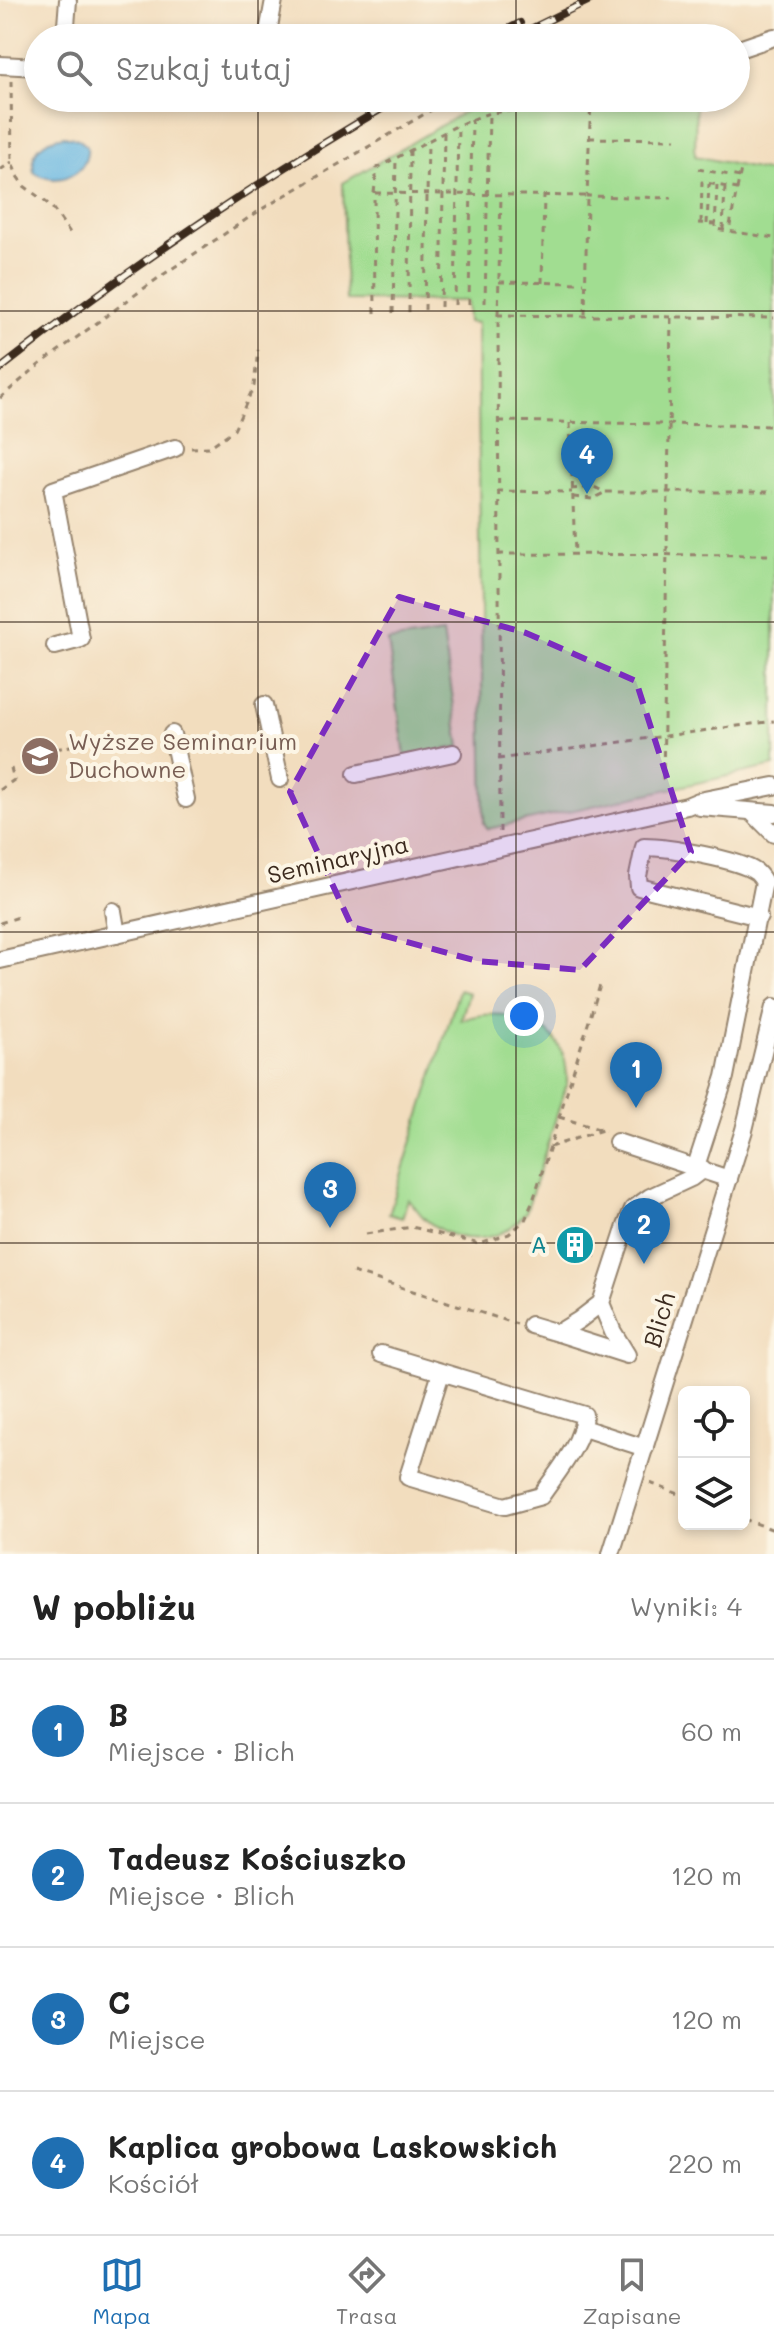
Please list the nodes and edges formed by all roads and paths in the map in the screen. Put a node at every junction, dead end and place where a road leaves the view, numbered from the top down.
1 (68, 0) edge
2 (274, 0) edge
3 (66, 24) edge
4 (270, 24) edge
5 (774, 37) edge
6 (750, 45) edge
7 (6, 66) edge
8 (428, 112) edge
9 (497, 112) edge
10 (590, 112) edge
11 (489, 113) junction
12 (472, 119) junction
13 (458, 125) junction
14 (444, 133) junction
15 (589, 138) junction
16 (676, 139) dead end
17 (428, 141) junction
18 (410, 150) junction
19 (396, 158) junction
20 (12, 162) junction
21 (698, 169) dead end
22 (741, 169) dead end
23 (0, 170) edge
24 (740, 177) junction
25 (709, 184) junction
26 (717, 185) junction
27 (725, 187) junction
28 (737, 189) junction
29 (374, 193) junction
30 (395, 193) junction
31 (410, 193) junction
32 (427, 193) junction
33 (443, 193) junction
34 (457, 194) junction
35 (471, 194) junction
36 (487, 194) junction
37 (501, 194) junction
38 (544, 195) junction
39 (587, 196) junction
40 (672, 198) dead end
41 (707, 224) junction
42 (715, 224) junction
43 (726, 230) junction
44 (71, 234) dead end
45 (774, 238) edge
46 (499, 282) junction
47 (542, 283) junction
48 (585, 283) junction
49 (485, 303) dead end
50 (469, 304) dead end
51 (455, 305) dead end
52 (441, 307) dead end
53 (425, 310) dead end
54 (409, 312) dead end
55 (375, 313) dead end
56 (393, 313) dead end
57 (498, 315) junction
58 (585, 316) junction
59 (671, 317) junction
60 (774, 318) edge
61 (258, 350) dead end
62 (0, 398) edge
63 (499, 421) junction
64 (570, 422) junction
65 (669, 425) junction
66 (774, 426) edge
67 (175, 448) joint
68 (497, 491) junction
69 (668, 491) junction
70 (605, 492) junction
71 (774, 492) edge
72 (572, 493) junction
73 (498, 554) junction
74 (575, 554) junction
75 (666, 555) junction
76 (774, 555) edge
77 (55, 646) dead end
78 (264, 705) dead end
79 (774, 721) edge
80 (172, 734) dead end
81 (664, 736) junction
82 (111, 737) dead end
83 (56, 749) dead end
84 (453, 753) dead end
85 (498, 759) junction
86 (11, 768) dead end
87 (356, 774) dead end
88 (280, 779) dead end
89 (663, 780) dead end
90 (774, 786) edge
91 (0, 790) edge
92 (186, 799) dead end
93 (687, 806) junction
94 (752, 812) junction
95 (774, 813) edge
96 (499, 827) dead end
97 (774, 834) edge
98 (113, 911) dead end
99 (22, 916) dead end
100 (759, 917) junction
101 (0, 923) edge
102 (117, 934) junction
103 (0, 960) edge
104 (601, 982) dead end
105 (774, 1007) edge
106 (559, 1117) junction
107 (602, 1130) junction
108 (617, 1142) joint
109 (550, 1147) junction
110 (700, 1168) junction
111 (729, 1179) junction
112 (366, 1234) dead end
113 (353, 1272) dead end
114 (601, 1303) junction
115 (531, 1325) joint
116 (558, 1333) junction
117 (381, 1354) dead end
118 (441, 1373) junction
119 (583, 1428) junction
120 (645, 1448) junction
121 (636, 1477) junction
122 (678, 1494) edge
123 (750, 1521) edge
124 (774, 1530) edge
125 (611, 1554) edge

1 - 3 street
2 - 4 street
5 - 6 street
7 - 20 path
8 - 62 path
9 - 11 path
10 - 15 path
11 - 12 path
11 - 36 path
12 - 13 path
12 - 35 path
13 - 14 path
13 - 34 path
14 - 17 path
14 - 33 path
15 - 16 path
15 - 39 path
17 - 18 path
17 - 32 path
18 - 19 path
18 - 31 path
19 - 29 path
19 - 30 path
20 - 23 path
20 - 44 path
21 - 24 path
22 - 24 path
24 - 28 path
25 - 26 path
25 - 41 path
25 - 41 path
26 - 27 path
26 - 42 path
27 - 28 path
27 - 43 path
28 - 43 path
29 - 30 path
29 - 55 path
30 - 31 path
30 - 56 path
31 - 32 path
31 - 54 path
32 - 33 path
32 - 53 path
33 - 34 path
33 - 52 path
34 - 35 path
34 - 51 path
35 - 36 path
35 - 50 path
36 - 37 path
36 - 49 path
37 - 38 path
37 - 46 path
38 - 39 path
38 - 47 path
39 - 40 path
39 - 48 path
41 - 42 path
42 - 43 path
43 - 45 path
46 - 47 path
46 - 57 path
47 - 48 path
48 - 58 path
57 - 58 path
57 - 63 path
58 - 59 path
59 - 60 path
59 - 65 path
61 - 67 path
63 - 64 path
63 - 68 path
64 - 65 path
64 - 72 path
65 - 66 path
65 - 69 path
67 - 77 street
68 - 72 path
68 - 73 path
69 - 70 path
69 - 71 path
69 - 75 path
70 - 72 path
70 - 72 path
72 - 74 path
73 - 74 path
73 - 85 path
74 - 75 path
75 - 76 path
75 - 81 path
78 - 88 street
79 - 81 path
80 - 92 street
81 - 85 path
81 - 89 path
82 - 83 path
84 - 87 street
85 - 96 path
86 - 91 path
90 - 93 street, Seminaryjna
93 - 94 street, Seminaryjna
93 - 102 street, Seminaryjna
94 - 95 street, Seminaryjna
94 - 97 street
98 - 102 street
99 - 101 path
100 - 100 street
100 - 110 street
102 - 103 street, Seminaryjna
104 - 106 path
105 - 111 street, Blich
106 - 107 path
106 - 109 path
107 - 108 path
107 - 109 path
108 - 110 street
109 - 112 path
110 - 111 street
110 - 114 street
111 - 120 street, Blich
113 - 115 path
114 - 116 street
114 - 116 street
115 - 116 street
117 - 118 street
118 - 119 street
118 - 119 street
119 - 120 street
120 - 121 street, Blich
121 - 122 path
121 - 125 street, Blich
123 - 124 path

